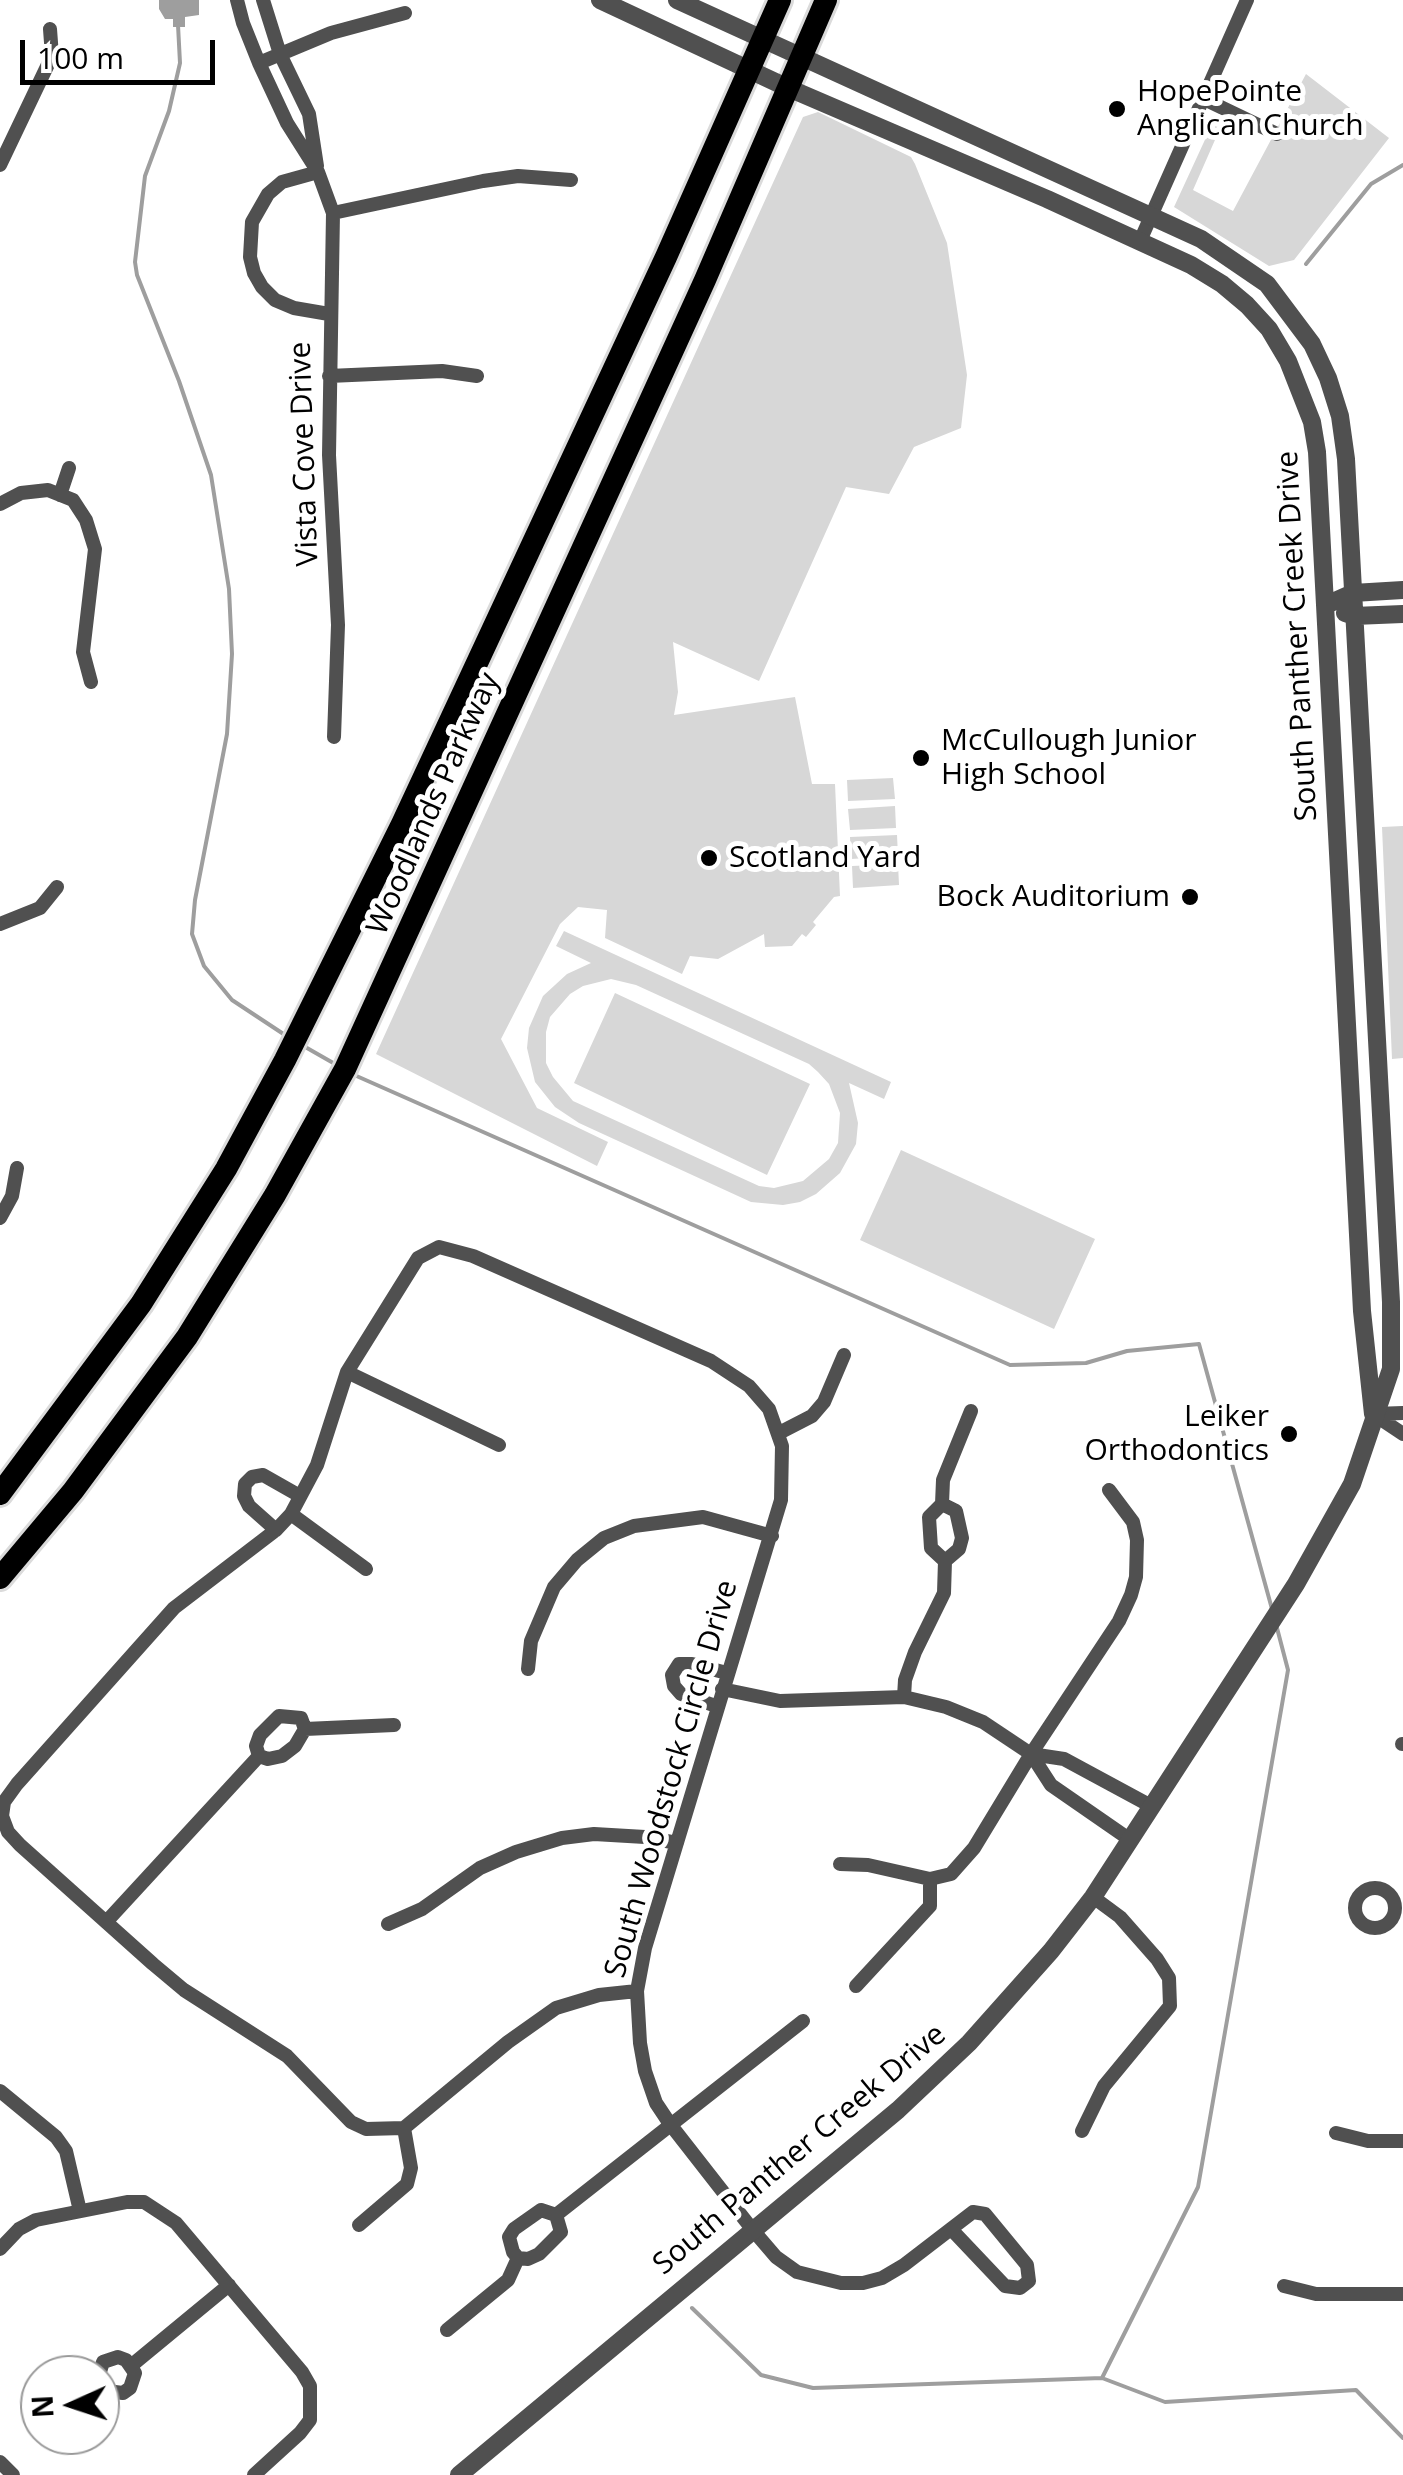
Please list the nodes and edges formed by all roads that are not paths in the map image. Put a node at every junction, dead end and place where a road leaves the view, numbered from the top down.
1 (238, 0) edge
2 (262, 0) edge
3 (600, 0) edge
4 (677, 0) edge
5 (780, 0) edge
6 (826, 0) edge
7 (1247, 0) edge
8 (405, 14) dead end
9 (50, 29) dead end
10 (762, 38) junction
11 (280, 54) junction
12 (800, 58) junction
13 (259, 62) junction
14 (748, 68) junction
15 (786, 87) junction
16 (1204, 99) junction
17 (1277, 134) dead end
18 (0, 165) edge
19 (318, 172) junction
20 (571, 180) dead end
21 (333, 213) junction
22 (1152, 214) junction
23 (1140, 241) junction
24 (329, 314) junction
25 (328, 376) junction
26 (478, 376) dead end
27 (69, 468) dead end
28 (60, 495) junction
29 (0, 504) edge
30 (1403, 590) edge
31 (1353, 593) junction
32 (1326, 605) junction
33 (1403, 614) edge
34 (1354, 616) junction
35 (91, 682) dead end
36 (334, 737) dead end
37 (57, 887) dead end
38 (0, 924) edge
39 (16, 1168) dead end
40 (0, 1218) edge
41 (844, 1356) dead end
42 (347, 1372) junction
43 (972, 1411) dead end
44 (1403, 1412) edge
45 (1373, 1414) junction
46 (778, 1433) junction
47 (1403, 1434) edge
48 (499, 1445) dead end
49 (1109, 1490) dead end
50 (0, 1494) edge
51 (300, 1496) junction
52 (942, 1504) junction
53 (291, 1514) junction
54 (276, 1530) junction
55 (772, 1536) junction
56 (946, 1560) junction
57 (366, 1570) dead end
58 (0, 1578) edge
59 (528, 1670) dead end
60 (727, 1673) junction
61 (722, 1689) junction
62 (904, 1697) junction
63 (716, 1706) junction
64 (394, 1725) dead end
65 (305, 1729) junction
66 (1030, 1754) junction
67 (259, 1756) junction
68 (1150, 1806) junction
69 (2, 1816) edge
70 (1129, 1839) junction
71 (677, 1843) junction
72 (840, 1864) dead end
73 (930, 1879) junction
74 (1094, 1896) junction
75 (107, 1921) junction
76 (388, 1924) dead end
77 (856, 1986) dead end
78 (637, 1992) junction
79 (803, 2021) dead end
80 (0, 2091) edge
81 (670, 2124) junction
82 (404, 2128) junction
83 (1082, 2131) dead end
84 (1336, 2133) dead end
85 (1403, 2141) edge
86 (80, 2211) junction
87 (556, 2215) junction
88 (359, 2225) dead end
89 (752, 2229) junction
90 (951, 2229) junction
91 (0, 2249) edge
92 (518, 2258) junction
93 (229, 2285) junction
94 (1284, 2286) dead end
95 (1403, 2294) edge
96 (448, 2330) dead end
97 (120, 2359) edge
98 (132, 2365) junction
99 (120, 2392) edge
100 (0, 2462) edge
101 (469, 2472) edge
102 (13, 2475) edge
103 (254, 2475) edge

1 - 13 street, Vista Cove Drive
2 - 11 street, Vista Cove Drive
3 - 14 street, South Panther Creek Drive
4 - 10 street, South Panther Creek Drive
5 - 10 main road, Woodlands Parkway
6 - 12 main road, Woodlands Parkway
7 - 16 street
8 - 11 street
9 - 18 street
10 - 12 street, South Panther Creek Drive
10 - 14 main road, Woodlands Parkway
11 - 13 street
11 - 19 street, Vista Cove Drive
12 - 15 main road, Woodlands Parkway
12 - 22 street, South Panther Creek Drive
13 - 19 street, Vista Cove Drive
14 - 15 street, South Panther Creek Drive
14 - 50 main road, Woodlands Parkway
15 - 23 street, South Panther Creek Drive
15 - 58 main road, Woodlands Parkway
16 - 17 street
16 - 22 street
19 - 21 street, Vista Cove Drive
19 - 24 street
20 - 21 street
21 - 24 street, Vista Cove Drive
22 - 23 street
22 - 31 street, South Panther Creek Drive
23 - 32 street, South Panther Creek Drive
24 - 25 street, Vista Cove Drive
25 - 26 street
25 - 36 street, Vista Cove Drive
27 - 28 street
28 - 29 street
28 - 35 street
30 - 31 street
31 - 32 street
31 - 34 street, South Panther Creek Drive
32 - 34 street
32 - 45 street, South Panther Creek Drive
33 - 34 street
34 - 45 street, South Panther Creek Drive
37 - 38 street
39 - 40 street
41 - 46 street
42 - 46 street, South Woodstock Circle Drive
42 - 48 street
42 - 51 street
43 - 52 street
44 - 45 street
45 - 47 street
45 - 68 street, South Panther Creek Drive
46 - 55 street, South Woodstock Circle Drive
49 - 66 street
51 - 53 street
51 - 54 street
52 - 56 street
52 - 56 street
53 - 54 street
53 - 57 street
54 - 69 street
55 - 59 street
55 - 60 street, South Woodstock Circle Drive
56 - 62 street
60 - 61 street, South Woodstock Circle Drive
60 - 63 street
61 - 62 street
61 - 63 street, South Woodstock Circle Drive
62 - 66 street
63 - 71 street, South Woodstock Circle Drive
64 - 65 street
65 - 67 street
65 - 67 street
66 - 68 street
66 - 70 street
66 - 73 street
67 - 75 street
68 - 70 street, South Panther Creek Drive
69 - 75 street
70 - 74 street, South Panther Creek Drive
71 - 76 street
71 - 78 street, South Woodstock Circle Drive
72 - 73 street
73 - 77 street
74 - 83 street
74 - 89 street, South Panther Creek Drive
75 - 82 street
78 - 81 street, South Woodstock Circle Drive
78 - 82 street
79 - 81 street
80 - 86 street
81 - 87 street
81 - 89 street, South Woodstock Circle Drive
82 - 88 street
84 - 85 street
86 - 91 street
86 - 93 street
87 - 92 street
87 - 92 street
89 - 90 street, South Woodstock Circle Drive
89 - 101 street, South Panther Creek Drive
90 - 90 street
92 - 96 street
93 - 98 street
93 - 103 street
94 - 95 street
97 - 98 street
98 - 99 street
100 - 102 street

